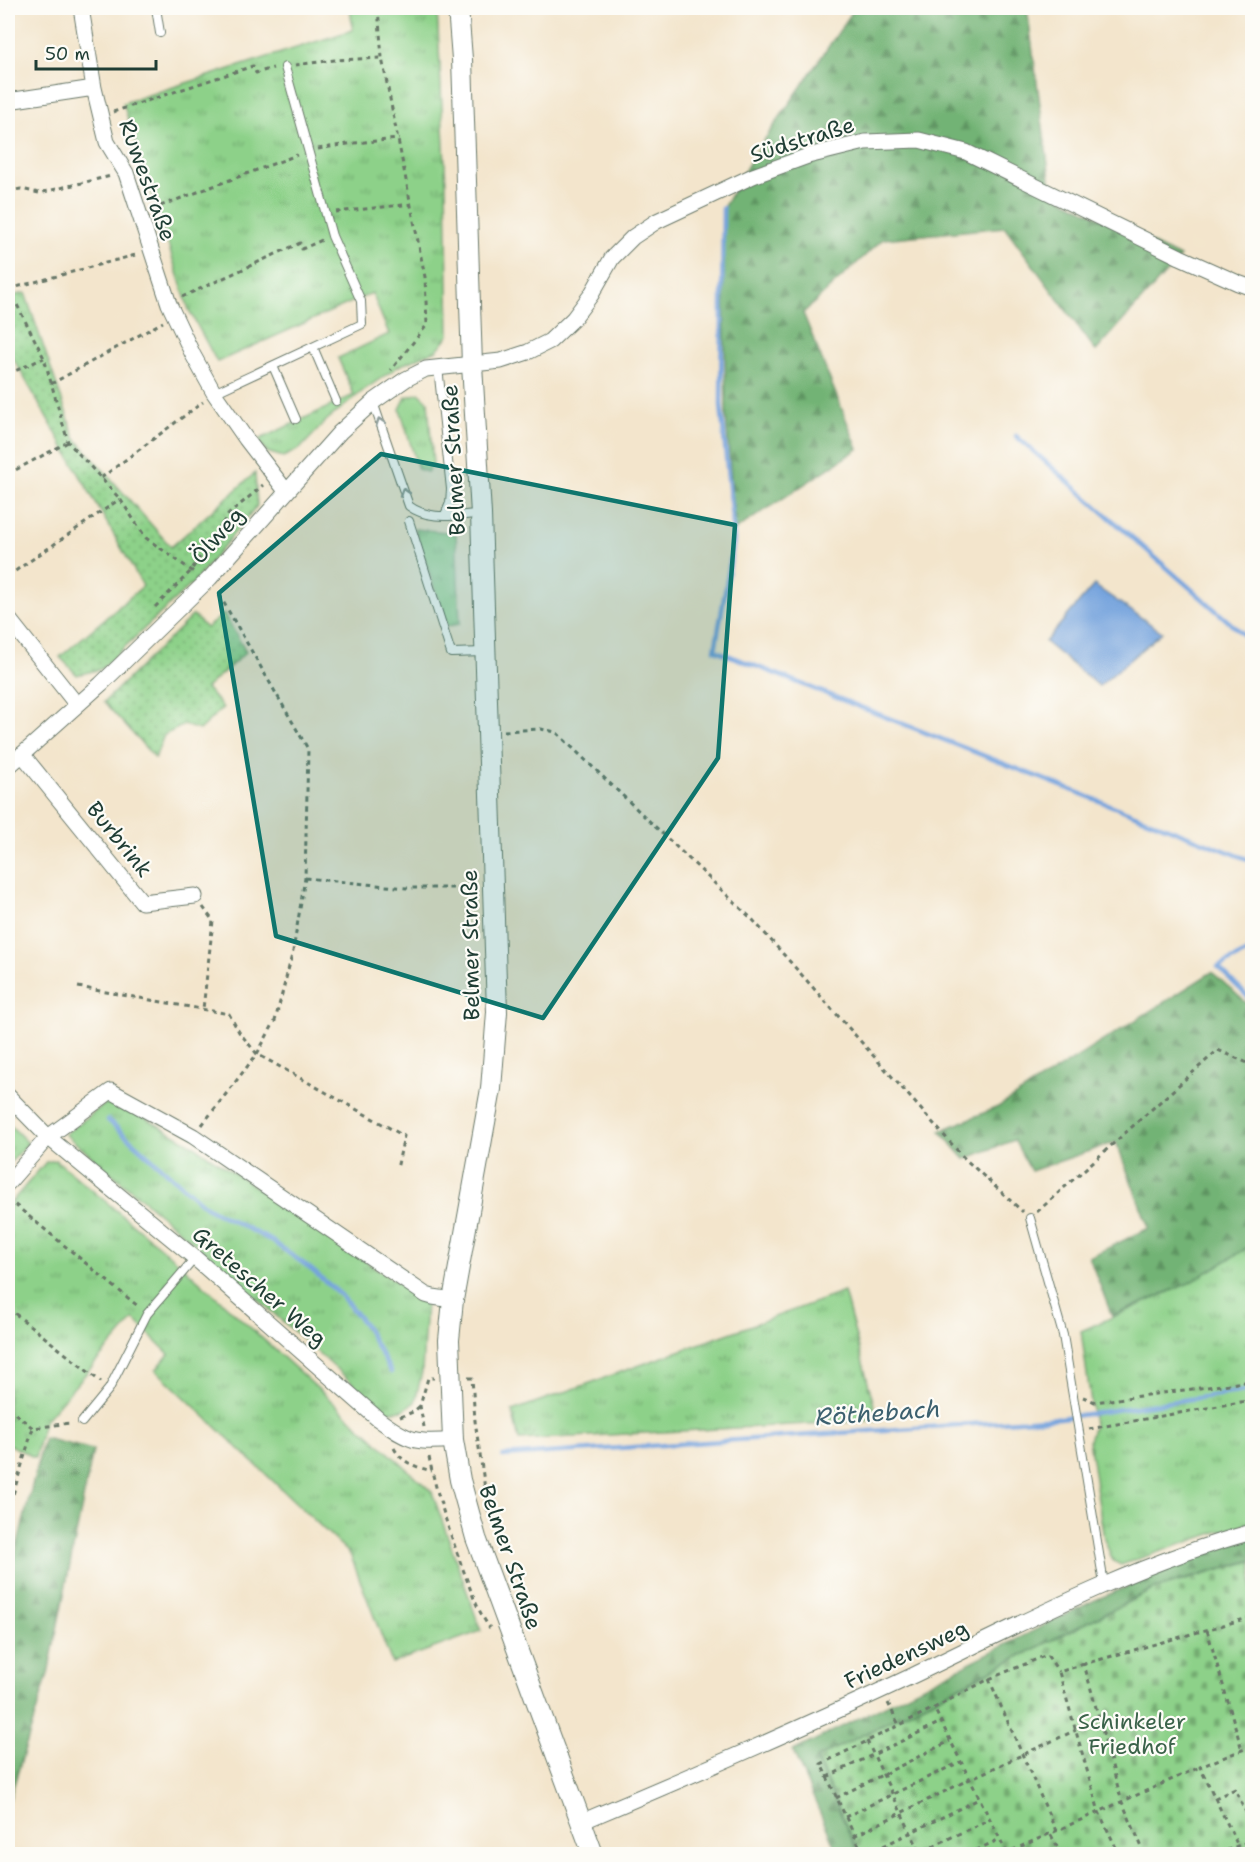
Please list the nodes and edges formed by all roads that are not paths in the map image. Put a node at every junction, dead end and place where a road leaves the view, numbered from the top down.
1 (81, 8) edge
2 (156, 8) edge
3 (458, 8) edge
4 (160, 33) dead end
5 (285, 67) road end
6 (94, 87) junction
7 (11, 100) edge
8 (1252, 288) edge
9 (312, 347) junction
10 (472, 364) junction
11 (273, 366) junction
12 (438, 368) junction
13 (214, 393) junction
14 (336, 401) dead end
15 (373, 402) junction
16 (296, 419) dead end
17 (286, 491) junction
18 (481, 514) junction
19 (445, 515) junction
20 (409, 521) dead end
21 (10, 626) edge
22 (484, 652) junction
23 (77, 705) junction
24 (22, 754) junction
25 (8, 766) edge
26 (195, 896) road end
27 (8, 1096) edge
28 (48, 1137) junction
29 (8, 1184) edge
30 (1030, 1218) road end
31 (195, 1258) junction
32 (453, 1300) junction
33 (82, 1422) road end
34 (453, 1440) junction
35 (1252, 1532) edge
36 (1104, 1584) junction
37 (581, 1822) junction
38 (593, 1854) edge

1 - 6 street, Ruwestraße
2 - 4 lane
3 - 10 street, Belmer Straße
5 - 9 lane
6 - 7 street
6 - 13 street, Ruwestraße
8 - 10 street, Südstraße
9 - 11 lane
9 - 14 lane
10 - 12 street, Ölweg
10 - 18 street, Belmer Straße
11 - 13 lane
11 - 16 lane
12 - 15 street, Ölweg
12 - 19 lane
13 - 17 street, Ruwestraße
15 - 17 street, Ölweg
19 -> 15 lane
17 - 23 street, Ölweg
18 - 19 lane
18 - 22 street, Belmer Straße
20 - 22 lane
21 - 23 street
22 - 32 street, Belmer Straße
23 - 24 street, Ölweg
24 - 25 street, Ölweg
24 - 26 street, Burbrink
27 - 28 street, Gretescher Weg
28 - 29 street
28 - 31 street, Gretescher Weg
28 - 32 street
30 - 36 lane
31 - 33 lane
31 - 34 street, Gretescher Weg
32 - 34 street, Belmer Straße
34 - 37 street, Belmer Straße
35 - 36 street, Friedensweg
36 - 37 street, Friedensweg
37 - 38 street, Belmer Straße

